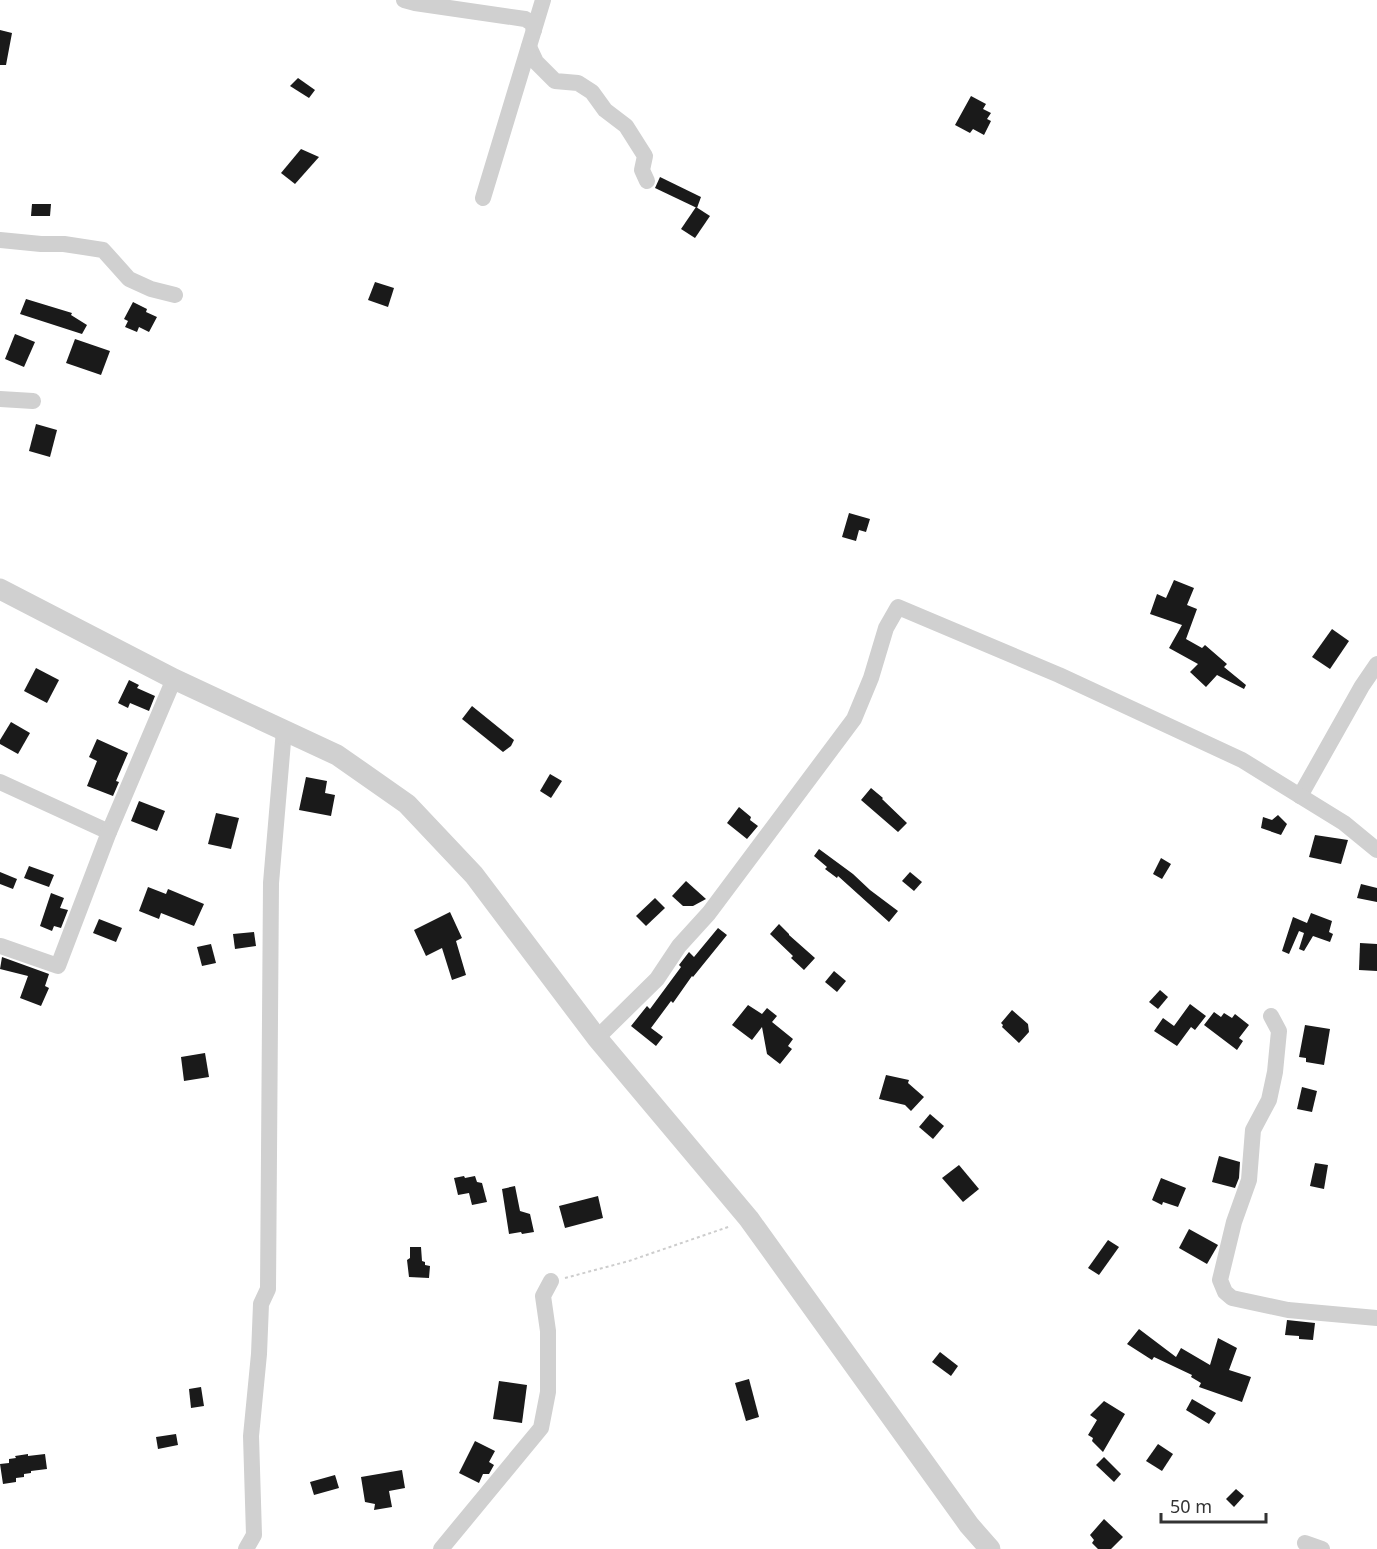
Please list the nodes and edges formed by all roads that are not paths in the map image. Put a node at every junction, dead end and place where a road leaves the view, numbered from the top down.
1 (404, 0) edge
2 (543, 0) edge
3 (534, 30) junction
4 (529, 47) junction
5 (647, 181) dead end
6 (483, 198) dead end
7 (0, 240) edge
8 (175, 295) dead end
9 (0, 399) edge
10 (33, 401) dead end
11 (0, 589) edge
12 (1377, 664) edge
13 (174, 679) junction
14 (284, 730) junction
15 (0, 782) edge
16 (1300, 796) junction
17 (109, 832) junction
18 (1377, 850) edge
19 (1, 946) edge
20 (1271, 1016) dead end
21 (597, 1038) junction
22 (550, 1281) road end
23 (1377, 1318) edge
24 (1305, 1543) dead end
25 (246, 1549) edge
26 (441, 1549) edge
27 (990, 1549) edge
28 (1322, 1549) edge

1 - 3 street
2 - 3 street
3 - 4 street
4 - 5 street
4 - 6 street
7 - 8 street
9 - 10 street
11 - 13 street
12 - 16 street
13 - 14 street
13 - 17 street
14 - 21 street
14 - 25 street
15 - 17 street
16 - 18 street
16 - 21 street
17 - 19 street
20 - 23 street
21 - 27 street
22 - 26 street
24 - 28 street

